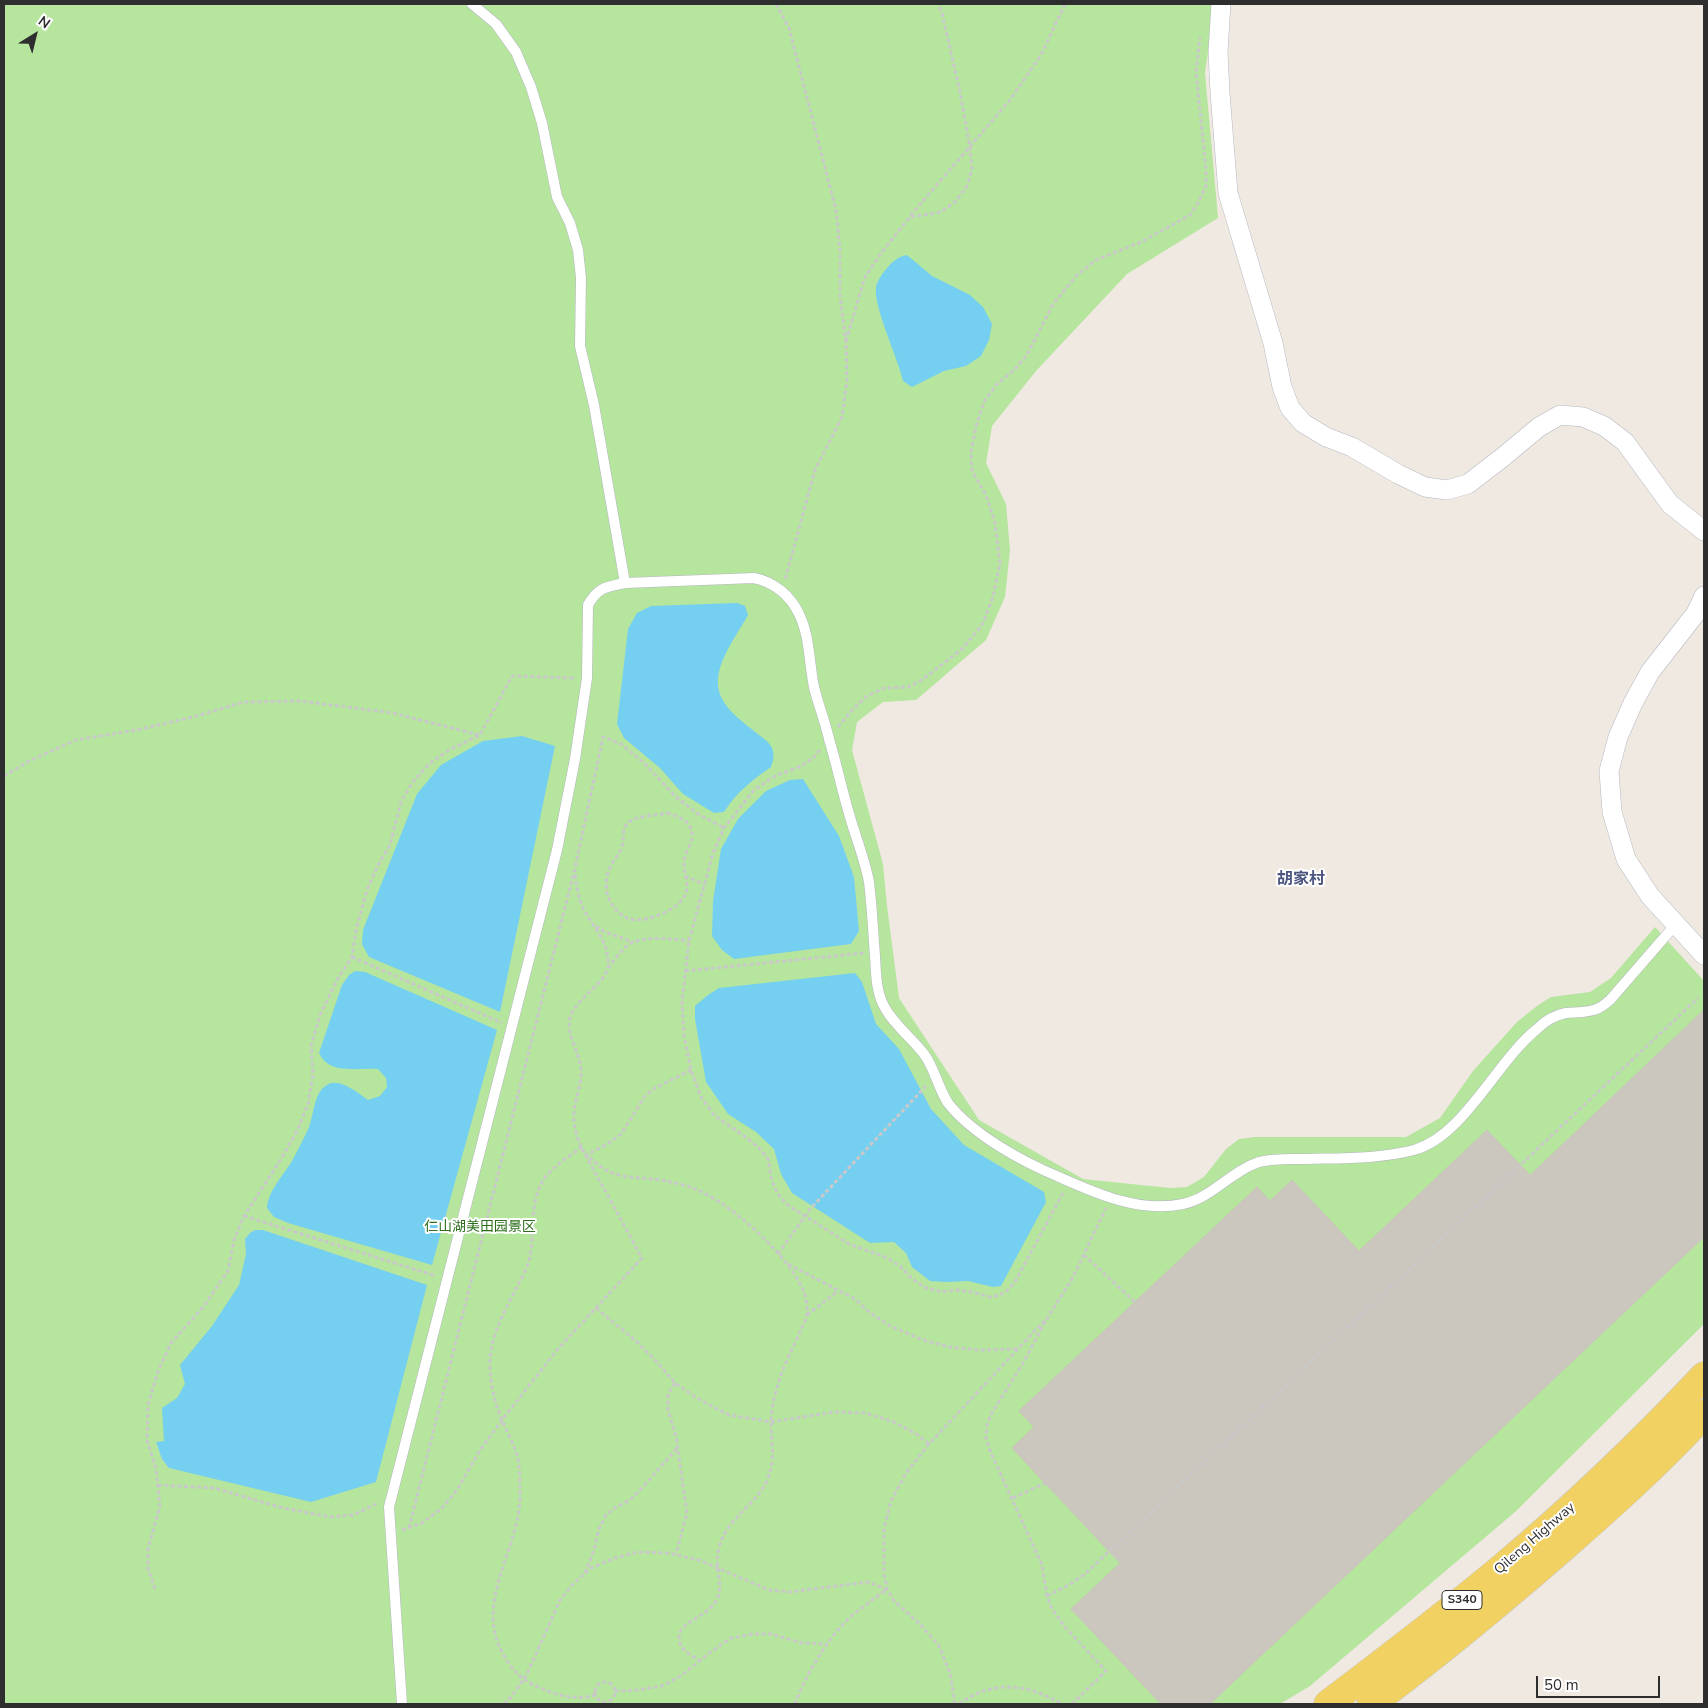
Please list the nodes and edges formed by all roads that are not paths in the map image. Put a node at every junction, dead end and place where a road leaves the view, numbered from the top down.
1 (472, 4) edge
2 (1221, 4) edge
3 (1704, 531) edge
4 (625, 583) junction
5 (1704, 596) edge
6 (1676, 924) junction
7 (1704, 955) edge
8 (1704, 1376) edge
9 (1704, 1414) edge
10 (402, 1704) edge
11 (1328, 1704) edge
12 (1371, 1704) edge

1 - 4 lane
2 - 3 street
4 - 6 lane
4 - 10 lane
5 - 6 street
6 - 7 street
8 - 11 main road, Qileng Highway / S340
9 - 12 main road, Qileng Highway / S340

